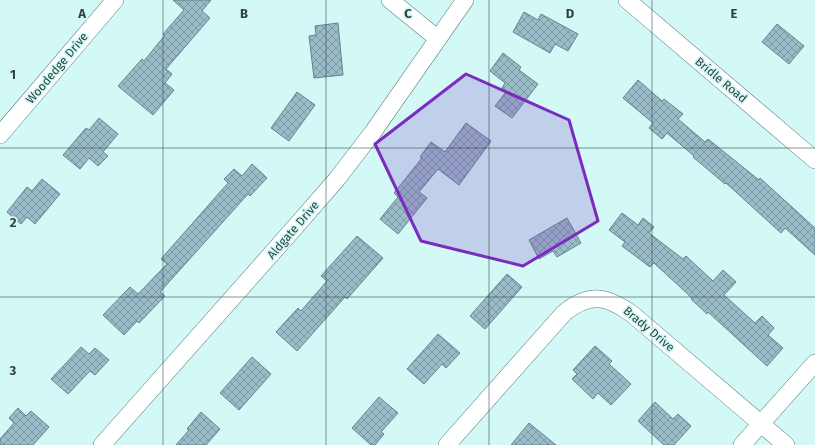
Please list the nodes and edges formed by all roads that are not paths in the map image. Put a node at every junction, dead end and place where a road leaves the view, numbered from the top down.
1 (115, 0) edge
2 (390, 0) edge
3 (465, 0) edge
4 (627, 0) edge
5 (438, 39) junction
6 (0, 135) edge
7 (815, 160) edge
8 (815, 363) edge
9 (761, 424) junction
10 (102, 445) edge
11 (447, 445) edge
12 (742, 445) edge
13 (786, 445) edge

1 - 6 street, Woodedge Drive
2 - 5 street
3 - 5 street, Aldgate Drive
4 - 7 street, Bridle Road
5 - 10 street, Aldgate Drive
8 - 9 street
9 - 11 street, Brady Drive
9 - 12 street
9 - 13 street, Brady Drive

